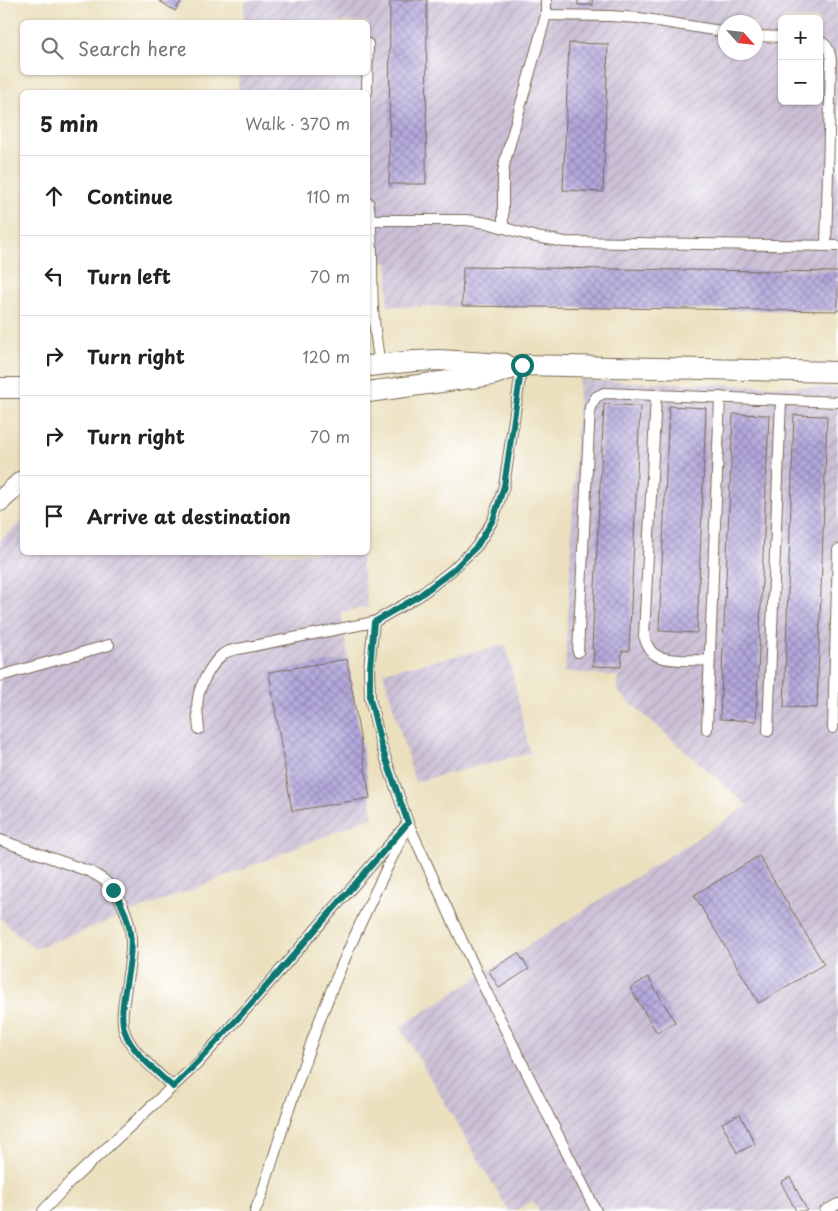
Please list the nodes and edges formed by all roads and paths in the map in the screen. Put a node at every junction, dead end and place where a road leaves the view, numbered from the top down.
1 (546, 0) edge
2 (546, 16) junction
3 (718, 31) edge
4 (763, 36) edge
5 (778, 37) edge
6 (823, 43) edge
7 (367, 75) edge
8 (367, 90) edge
9 (370, 214) edge
10 (371, 220) junction
11 (503, 228) junction
12 (826, 246) junction
13 (838, 246) edge
14 (522, 365) junction
15 (374, 366) edge
16 (838, 372) edge
17 (0, 388) edge
18 (20, 388) edge
19 (370, 392) edge
20 (656, 395) junction
21 (720, 398) junction
22 (781, 400) junction
23 (838, 402) edge
24 (20, 483) edge
25 (0, 501) edge
26 (838, 550) edge
27 (374, 622) junction
28 (109, 645) dead end
29 (578, 652) dead end
30 (709, 661) junction
31 (0, 676) edge
32 (833, 728) dead end
33 (199, 729) dead end
34 (706, 729) dead end
35 (768, 731) dead end
36 (408, 823) junction
37 (0, 840) edge
38 (173, 1087) junction
39 (838, 1204) edge
40 (43, 1211) edge
41 (255, 1211) edge
42 (596, 1211) edge
43 (825, 1211) edge

1 - 2 lane
2 - 3 lane
2 - 11 lane
4 - 5 lane
6 - 12 lane
7 - 8 lane
9 - 10 lane
10 - 11 lane
10 - 15 lane
11 - 12 lane
12 - 13 lane
14 - 15 street
14 - 16 street
14 - 19 street
14 - 27 lane
17 - 18 street
20 - 21 lane
20 - 29 lane
20 - 30 lane
21 - 22 lane
21 - 30 lane
22 - 23 lane
22 - 35 lane
24 - 25 street
26 - 32 lane
27 - 33 lane
27 - 36 lane
28 - 31 lane
30 - 34 lane
36 - 38 lane
36 - 41 lane
36 - 42 lane
37 - 38 lane
38 - 40 lane
39 - 43 lane

